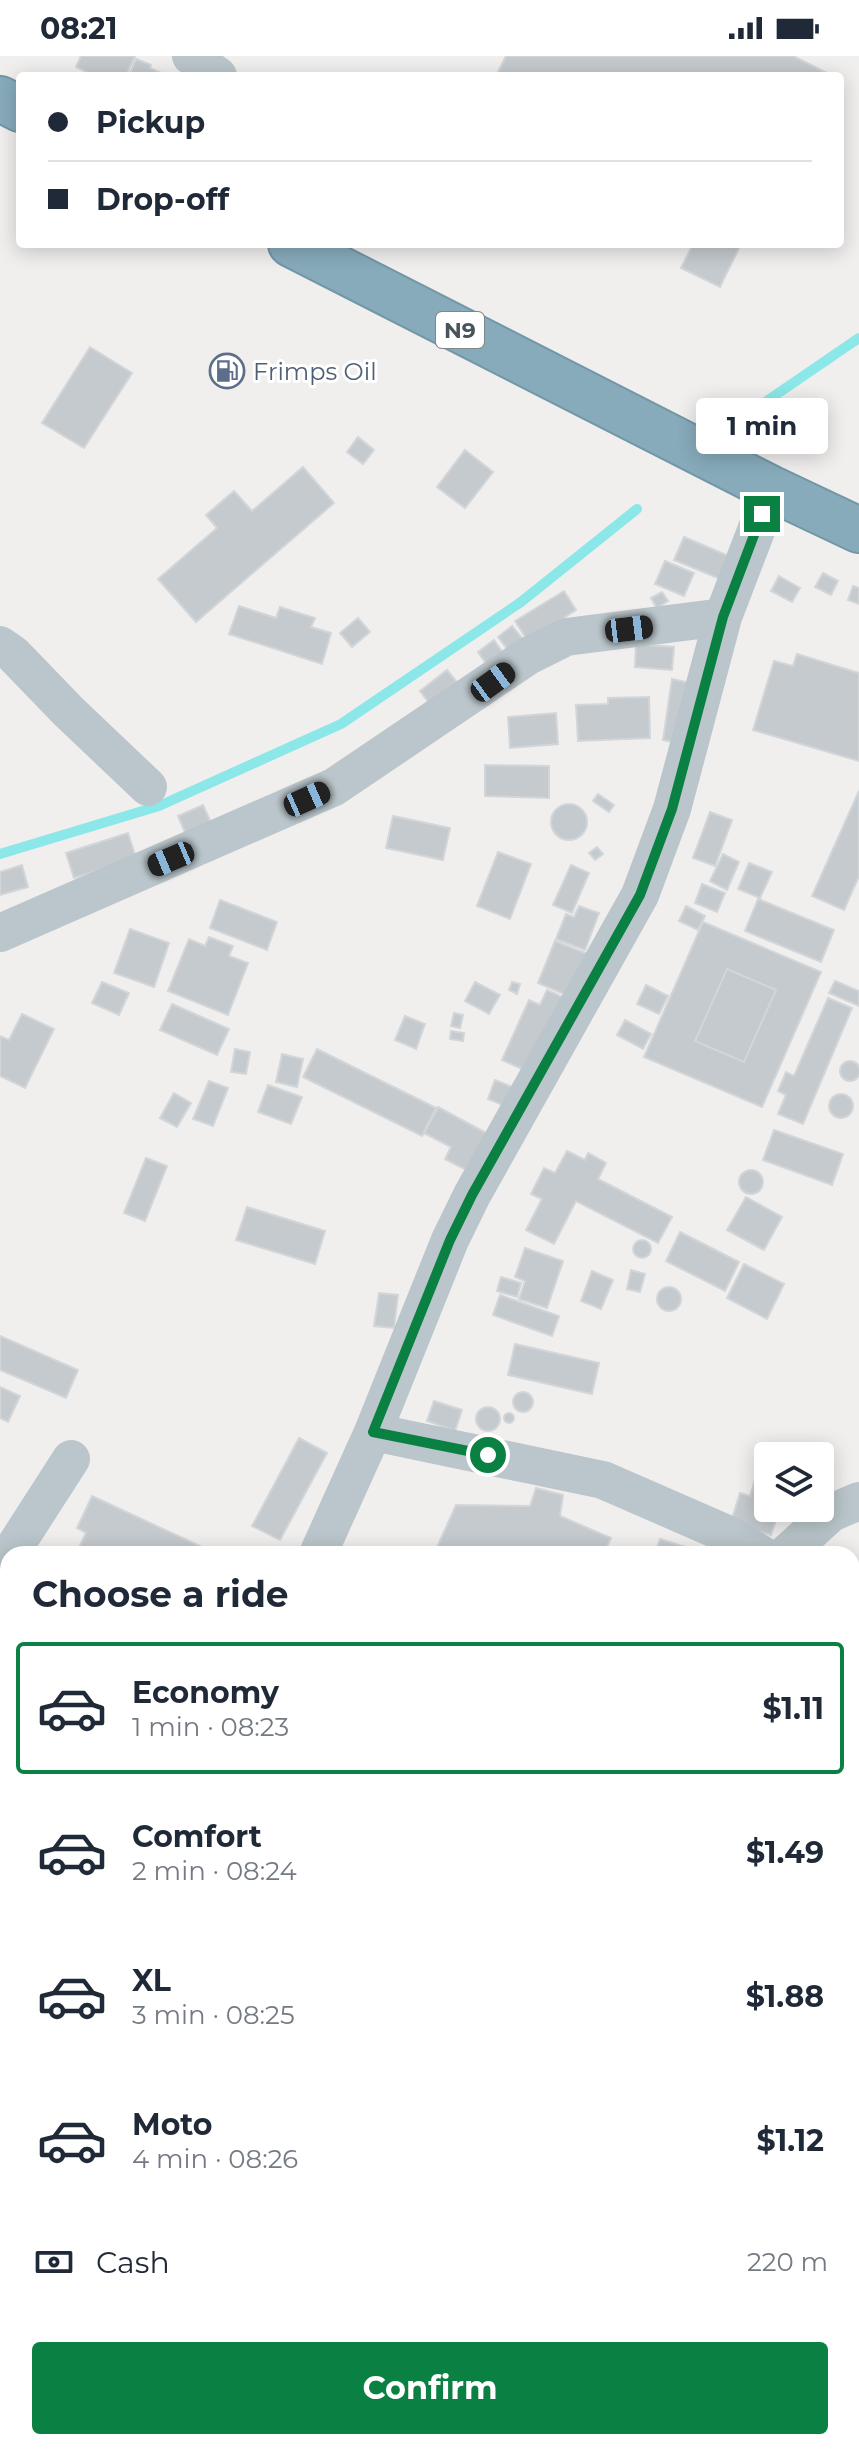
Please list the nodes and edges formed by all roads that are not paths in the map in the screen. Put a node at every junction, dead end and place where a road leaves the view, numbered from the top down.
1 (191, 56) edge
2 (213, 72) edge
3 (299, 248) edge
4 (772, 489) junction
5 (859, 530) edge
6 (723, 617) junction
7 (0, 645) edge
8 (148, 787) dead end
9 (0, 933) edge
10 (373, 1432) junction
11 (71, 1459) dead end
12 (859, 1501) edge
13 (15, 1546) edge
14 (322, 1546) edge
15 (748, 1546) edge
16 (795, 1546) edge

1 - 2 street
3 - 4 highway, N9
4 - 5 highway, N9
4 - 6 street
6 - 9 street
6 - 10 street
7 - 8 street
10 - 14 street
10 - 15 street
11 - 13 street
12 - 16 street

